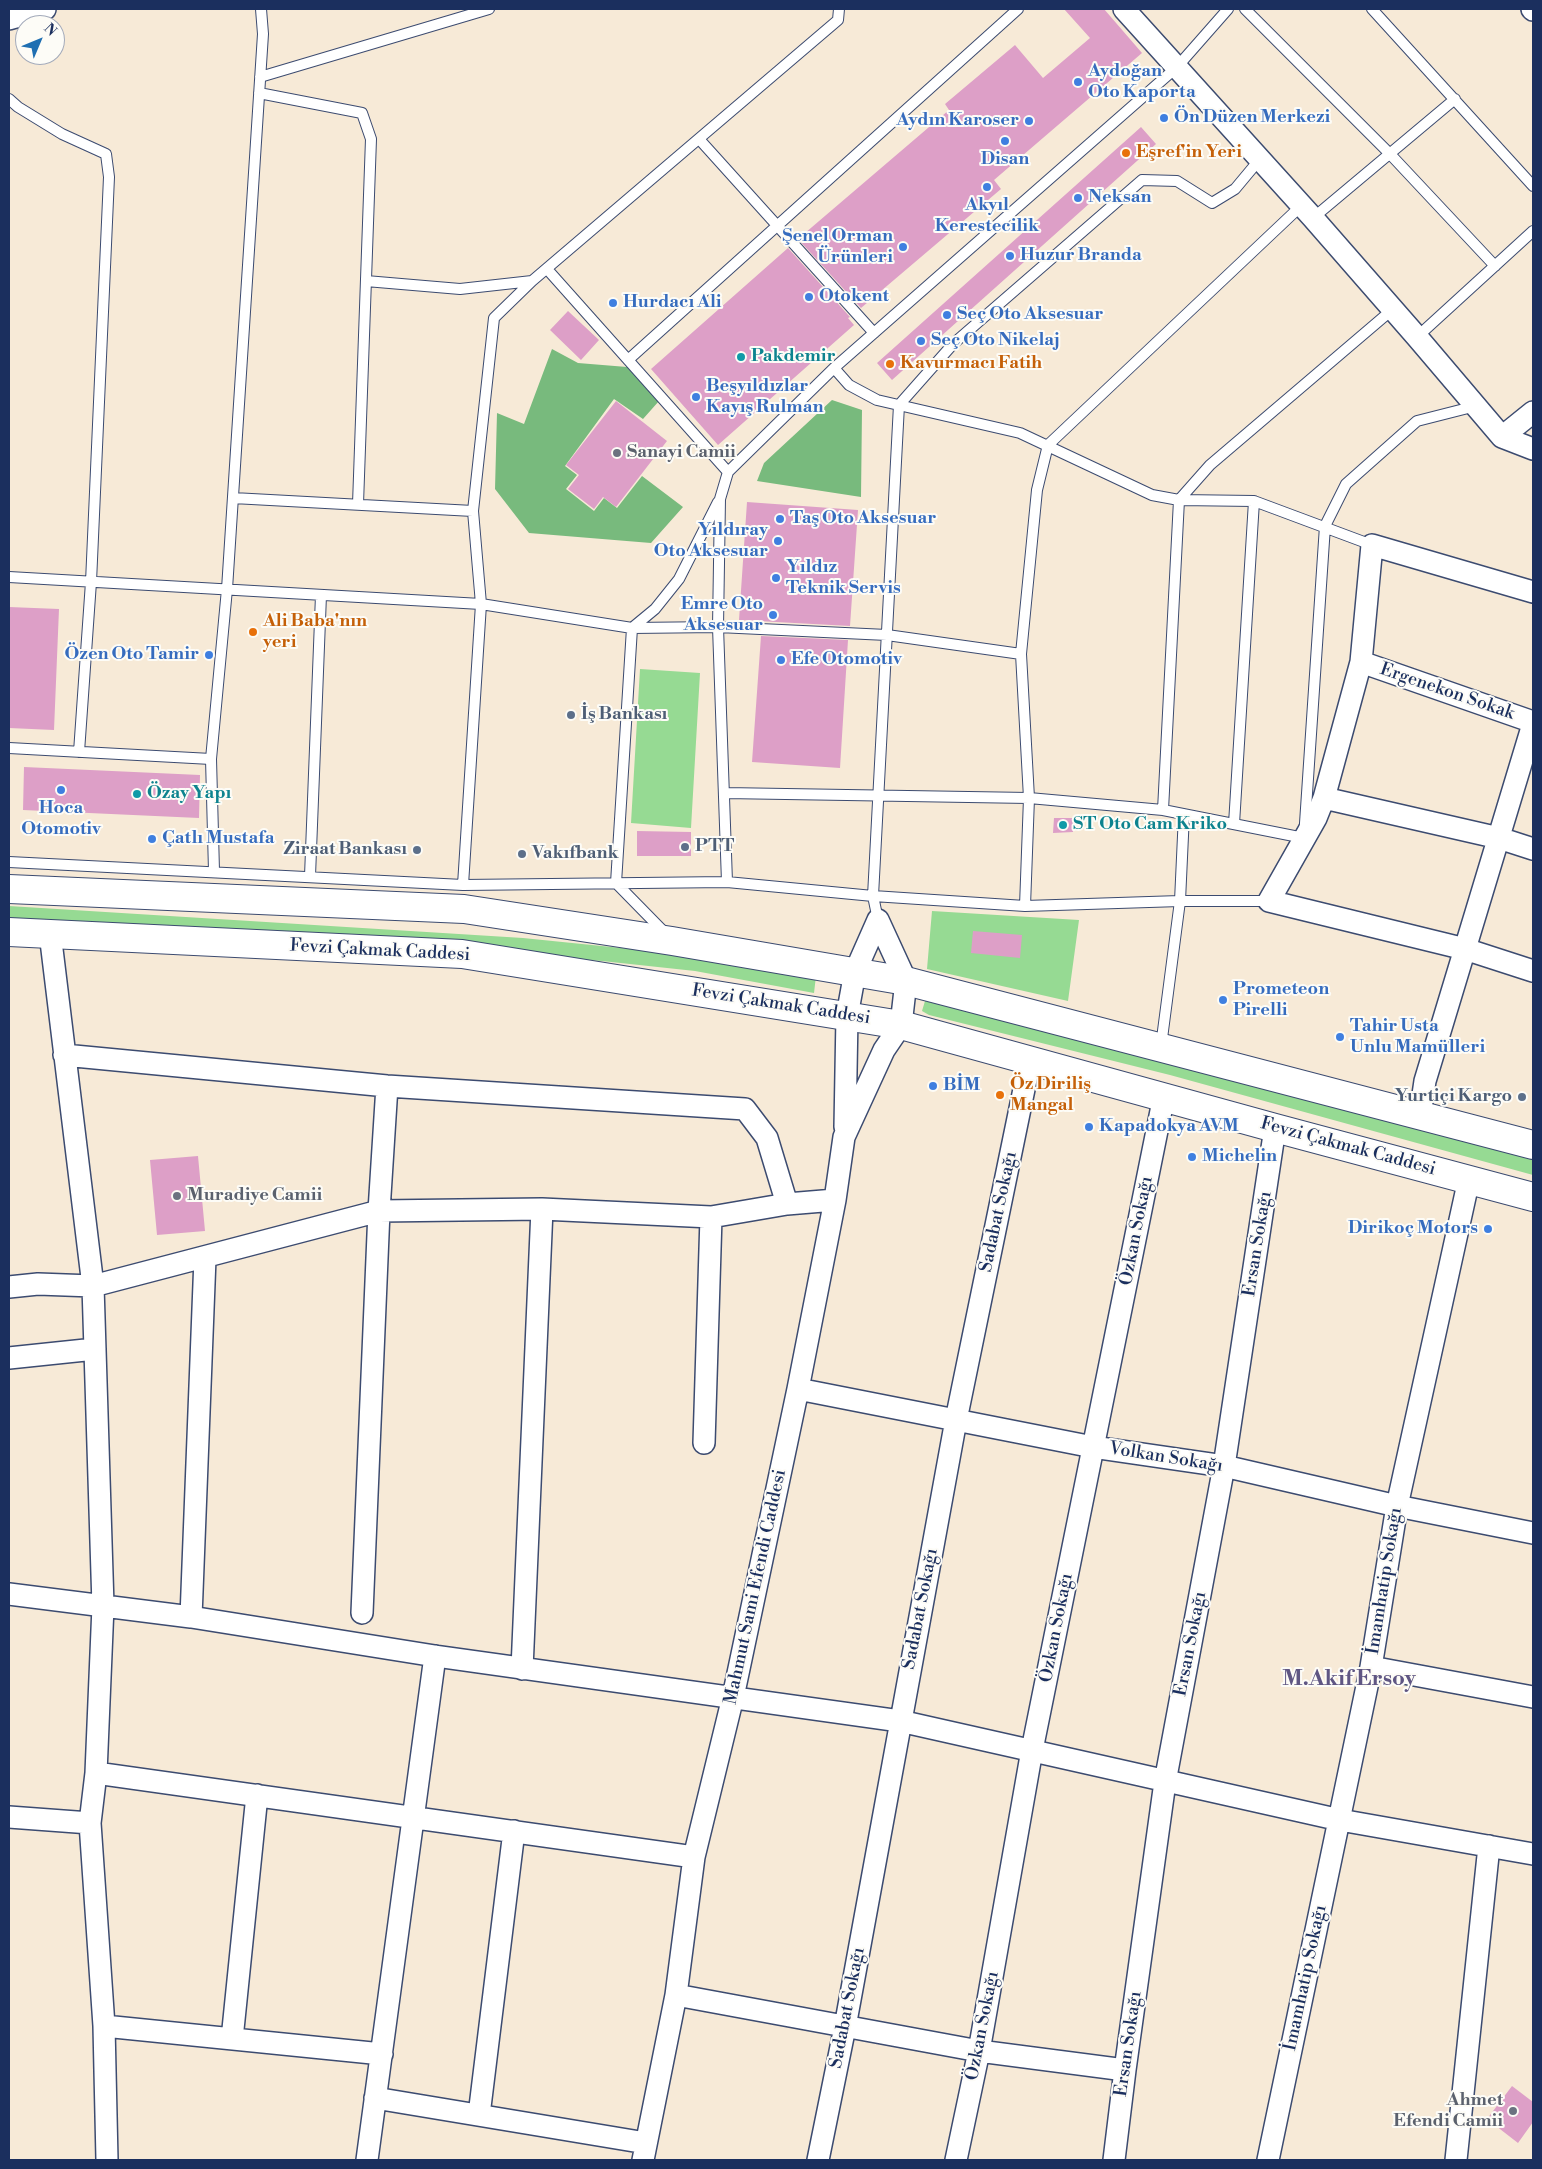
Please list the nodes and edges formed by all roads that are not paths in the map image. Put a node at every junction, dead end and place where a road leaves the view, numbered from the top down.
1 (44, 9) edge
2 (261, 9) edge
3 (489, 9) edge
4 (839, 9) edge
5 (1018, 9) edge
6 (1124, 9) edge
7 (1228, 9) edge
8 (1245, 9) edge
9 (1372, 9) edge
10 (9, 18) edge
11 (1177, 67) junction
12 (260, 77) junction
13 (259, 92) junction
14 (9, 99) edge
15 (1454, 99) junction
16 (699, 139) junction
17 (1390, 154) junction
18 (1260, 159) junction
19 (1533, 186) edge
20 (1307, 212) junction
21 (777, 226) junction
22 (1533, 231) edge
23 (1495, 266) junction
24 (547, 269) junction
25 (366, 281) junction
26 (532, 281) junction
27 (1393, 309) junction
28 (874, 333) junction
29 (1417, 336) junction
30 (628, 360) junction
31 (834, 368) junction
32 (899, 406) junction
33 (1476, 406) junction
34 (1533, 412) edge
35 (1502, 437) junction
36 (1048, 445) junction
37 (1533, 449) edge
38 (728, 472) junction
39 (233, 498) junction
40 (720, 499) junction
41 (1179, 500) junction
42 (1254, 501) junction
43 (358, 504) junction
44 (474, 511) junction
45 (1325, 526) junction
46 (1372, 545) junction
47 (9, 577) edge
48 (91, 582) junction
49 (227, 589) junction
50 (1533, 592) edge
51 (321, 595) junction
52 (481, 604) junction
53 (718, 626) junction
54 (632, 628) junction
55 (888, 635) junction
56 (1021, 654) junction
57 (1361, 662) junction
58 (1533, 723) edge
59 (9, 748) edge
60 (79, 752) junction
61 (211, 759) junction
62 (726, 793) junction
63 (879, 795) junction
64 (1028, 798) junction
65 (1324, 798) junction
66 (1163, 810) junction
67 (1184, 814) junction
68 (1234, 824) junction
69 (1304, 838) junction
70 (1499, 838) junction
71 (1533, 849) edge
72 (9, 862) edge
73 (214, 871) junction
74 (310, 876) junction
75 (727, 882) junction
76 (616, 883) junction
77 (463, 884) junction
78 (9, 889) edge
79 (873, 896) junction
80 (1180, 901) junction
81 (1269, 901) junction
82 (1025, 906) junction
83 (878, 920) junction
84 (9, 932) edge
85 (50, 934) junction
86 (672, 941) junction
87 (1465, 949) junction
88 (855, 972) junction
89 (1533, 972) edge
90 (906, 981) junction
91 (847, 1016) junction
92 (901, 1025) junction
93 (1160, 1047) junction
94 (64, 1055) junction
95 (1030, 1060) junction
96 (388, 1086) junction
97 (1164, 1096) junction
98 (1420, 1115) junction
99 (1275, 1128) junction
100 (844, 1137) junction
101 (1533, 1145) edge
102 (1469, 1179) junction
103 (1533, 1197) edge
104 (835, 1200) junction
105 (787, 1204) junction
106 (542, 1209) junction
107 (379, 1211) junction
108 (711, 1218) junction
109 (205, 1258) junction
110 (93, 1286) junction
111 (9, 1287) edge
112 (95, 1350) junction
113 (9, 1358) edge
114 (798, 1389) junction
115 (956, 1420) junction
116 (704, 1443) dead end
117 (1093, 1447) junction
118 (1224, 1466) junction
119 (1397, 1506) junction
120 (1533, 1533) edge
121 (9, 1594) edge
122 (103, 1606) junction
123 (362, 1613) dead end
124 (191, 1617) junction
125 (435, 1656) junction
126 (1371, 1667) junction
127 (522, 1669) junction
128 (732, 1697) junction
129 (1533, 1697) edge
130 (900, 1720) junction
131 (1032, 1750) junction
132 (96, 1773) junction
133 (1165, 1782) junction
134 (257, 1794) junction
135 (415, 1816) junction
136 (9, 1817) edge
137 (1340, 1820) junction
138 (90, 1823) junction
139 (514, 1831) junction
140 (1489, 1846) junction
141 (1533, 1854) edge
142 (694, 1858) junction
143 (676, 1995) junction
144 (104, 2026) junction
145 (846, 2027) junction
146 (232, 2039) junction
147 (980, 2051) junction
148 (382, 2054) junction
149 (1125, 2070) junction
150 (376, 2098) junction
151 (479, 2116) junction
152 (644, 2152) edge
153 (107, 2160) edge
154 (367, 2160) edge
155 (818, 2160) edge
156 (956, 2160) edge
157 (1114, 2160) edge
158 (1268, 2160) edge
159 (1456, 2160) edge

1 - 10 street
2 - 12 lane
3 - 12 lane
4 - 16 lane
5 - 21 lane
6 - 11 street
7 - 11 lane
8 - 17 lane
9 - 15 lane
11 - 18 street
11 - 28 lane
12 - 13 lane
13 - 25 lane
13 - 39 lane
14 - 48 lane
15 - 17 lane
15 - 19 lane
16 - 21 lane
16 - 24 lane
17 - 20 lane
17 - 23 lane
18 - 20 street
18 - 32 lane
20 - 27 street
20 - 36 lane
21 - 28 lane
21 - 30 lane
22 - 23 lane
23 - 29 lane
24 - 26 lane
24 - 30 lane
25 - 26 lane
25 - 43 lane
26 - 44 lane
27 - 29 street
27 - 41 lane
28 - 31 lane
29 - 33 street
30 - 38 lane
31 - 32 lane
31 - 38 lane
32 - 36 lane
32 - 55 lane
33 - 35 street
33 - 45 lane
34 - 35 street
35 - 37 street
36 - 41 lane
36 - 56 lane
38 - 40 lane
39 - 43 lane
39 - 49 lane
40 - 53 lane
40 - 54 lane
41 - 42 lane
41 - 66 lane
42 - 45 lane
42 - 68 lane
43 - 44 lane
44 - 52 lane
45 - 46 lane
45 - 69 lane
46 - 50 street
46 - 57 street
47 - 48 lane
48 - 49 lane
48 - 60 lane
49 - 51 lane
49 - 61 lane
51 - 52 lane
51 - 74 lane
52 - 54 lane
52 - 77 lane
53 - 54 lane
53 - 55 lane
53 - 62 lane
54 - 76 lane
55 - 56 lane
55 - 63 lane
56 - 64 lane
57 - 58 street, Ergenekon Sokak
57 - 65 street
58 - 70 street
59 - 60 lane
60 - 61 lane
61 - 73 lane
62 - 63 lane
62 - 75 lane
63 - 64 lane
63 - 79 lane
64 - 66 lane
64 - 82 lane
65 - 69 street
65 - 70 street
66 - 67 lane
67 - 68 lane
67 - 80 lane
68 - 69 lane
69 - 81 street
70 - 71 street
70 - 87 street
72 - 73 lane
73 - 74 lane
74 - 77 lane
75 - 76 lane
75 - 79 lane
76 - 77 lane
76 - 86 lane
78 - 86 main road
79 - 82 lane
79 - 83 lane
80 - 81 lane
80 - 82 lane
80 - 93 lane
81 - 87 street
83 - 88 street
83 - 90 street
84 - 85 main road, Fevzi Çakmak Caddesi
85 - 91 main road, Fevzi Çakmak Caddesi
85 - 94 street
86 - 88 main road
87 - 89 street
87 - 98 street
88 - 90 main road
88 - 91 street
90 - 92 street
90 - 93 main road
91 - 92 main road, Fevzi Çakmak Caddesi
91 - 100 street
92 - 95 main road, Fevzi Çakmak Caddesi
92 - 100 street, Mahmut Sami Efendi Caddesi
93 - 98 main road
94 - 96 street
94 - 110 street
95 - 97 main road, Fevzi Çakmak Caddesi
95 - 115 street, Sadabat Sokağı
96 - 105 street
96 - 107 street
97 - 99 main road, Fevzi Çakmak Caddesi
97 - 117 street, Özkan Sokağı
98 - 101 main road
99 - 102 main road, Fevzi Çakmak Caddesi
99 - 118 street, Ersan Sokağı
100 - 104 street, Mahmut Sami Efendi Caddesi
102 - 103 main road, Fevzi Çakmak Caddesi
102 - 119 street, İmamhatip Sokağı
104 - 105 street
104 - 114 street, Mahmut Sami Efendi Caddesi
105 - 108 street
106 - 107 street
106 - 108 street
106 - 127 street
107 - 109 street
107 - 123 street
108 - 116 street
109 - 110 street
109 - 124 street
110 - 111 street
110 - 112 street
112 - 113 street
112 - 122 street
114 - 115 street, Volkan Sokağı
114 - 128 street, Mahmut Sami Efendi Caddesi
115 - 117 street, Volkan Sokağı
115 - 130 street, Sadabat Sokağı
117 - 118 street, Volkan Sokağı
117 - 131 street, Özkan Sokağı
118 - 119 street, Volkan Sokağı
118 - 133 street, Ersan Sokağı
119 - 120 street, Volkan Sokağı
119 - 126 street, İmamhatip Sokağı
121 - 122 street
122 - 124 street
122 - 132 street
124 - 125 street
125 - 127 street
125 - 135 street
126 - 129 street
126 - 137 street, İmamhatip Sokağı
127 - 128 street
128 - 130 street
128 - 142 street, Mahmut Sami Efendi Caddesi
130 - 131 street
130 - 145 street, Sadabat Sokağı
131 - 133 street
131 - 147 street, Özkan Sokağı
132 - 134 street
132 - 138 street
133 - 137 street
133 - 149 street, Ersan Sokağı
134 - 135 street
134 - 146 street
135 - 139 street
135 - 148 street
136 - 138 street
137 - 140 street
137 - 158 street, İmamhatip Sokağı
138 - 144 street
139 - 142 street
139 - 151 street
140 - 141 street
140 - 159 street
142 - 143 street, Mahmut Sami Efendi Caddesi
143 - 145 street
143 - 152 street, Mahmut Sami Efendi Caddesi
144 - 146 street
144 - 153 street
145 - 147 street
145 - 155 street, Sadabat Sokağı
146 - 148 street
147 - 149 street
147 - 156 street, Özkan Sokağı
148 - 150 street
149 - 157 street, Ersan Sokağı
150 - 151 street
150 - 154 street
151 - 152 street

